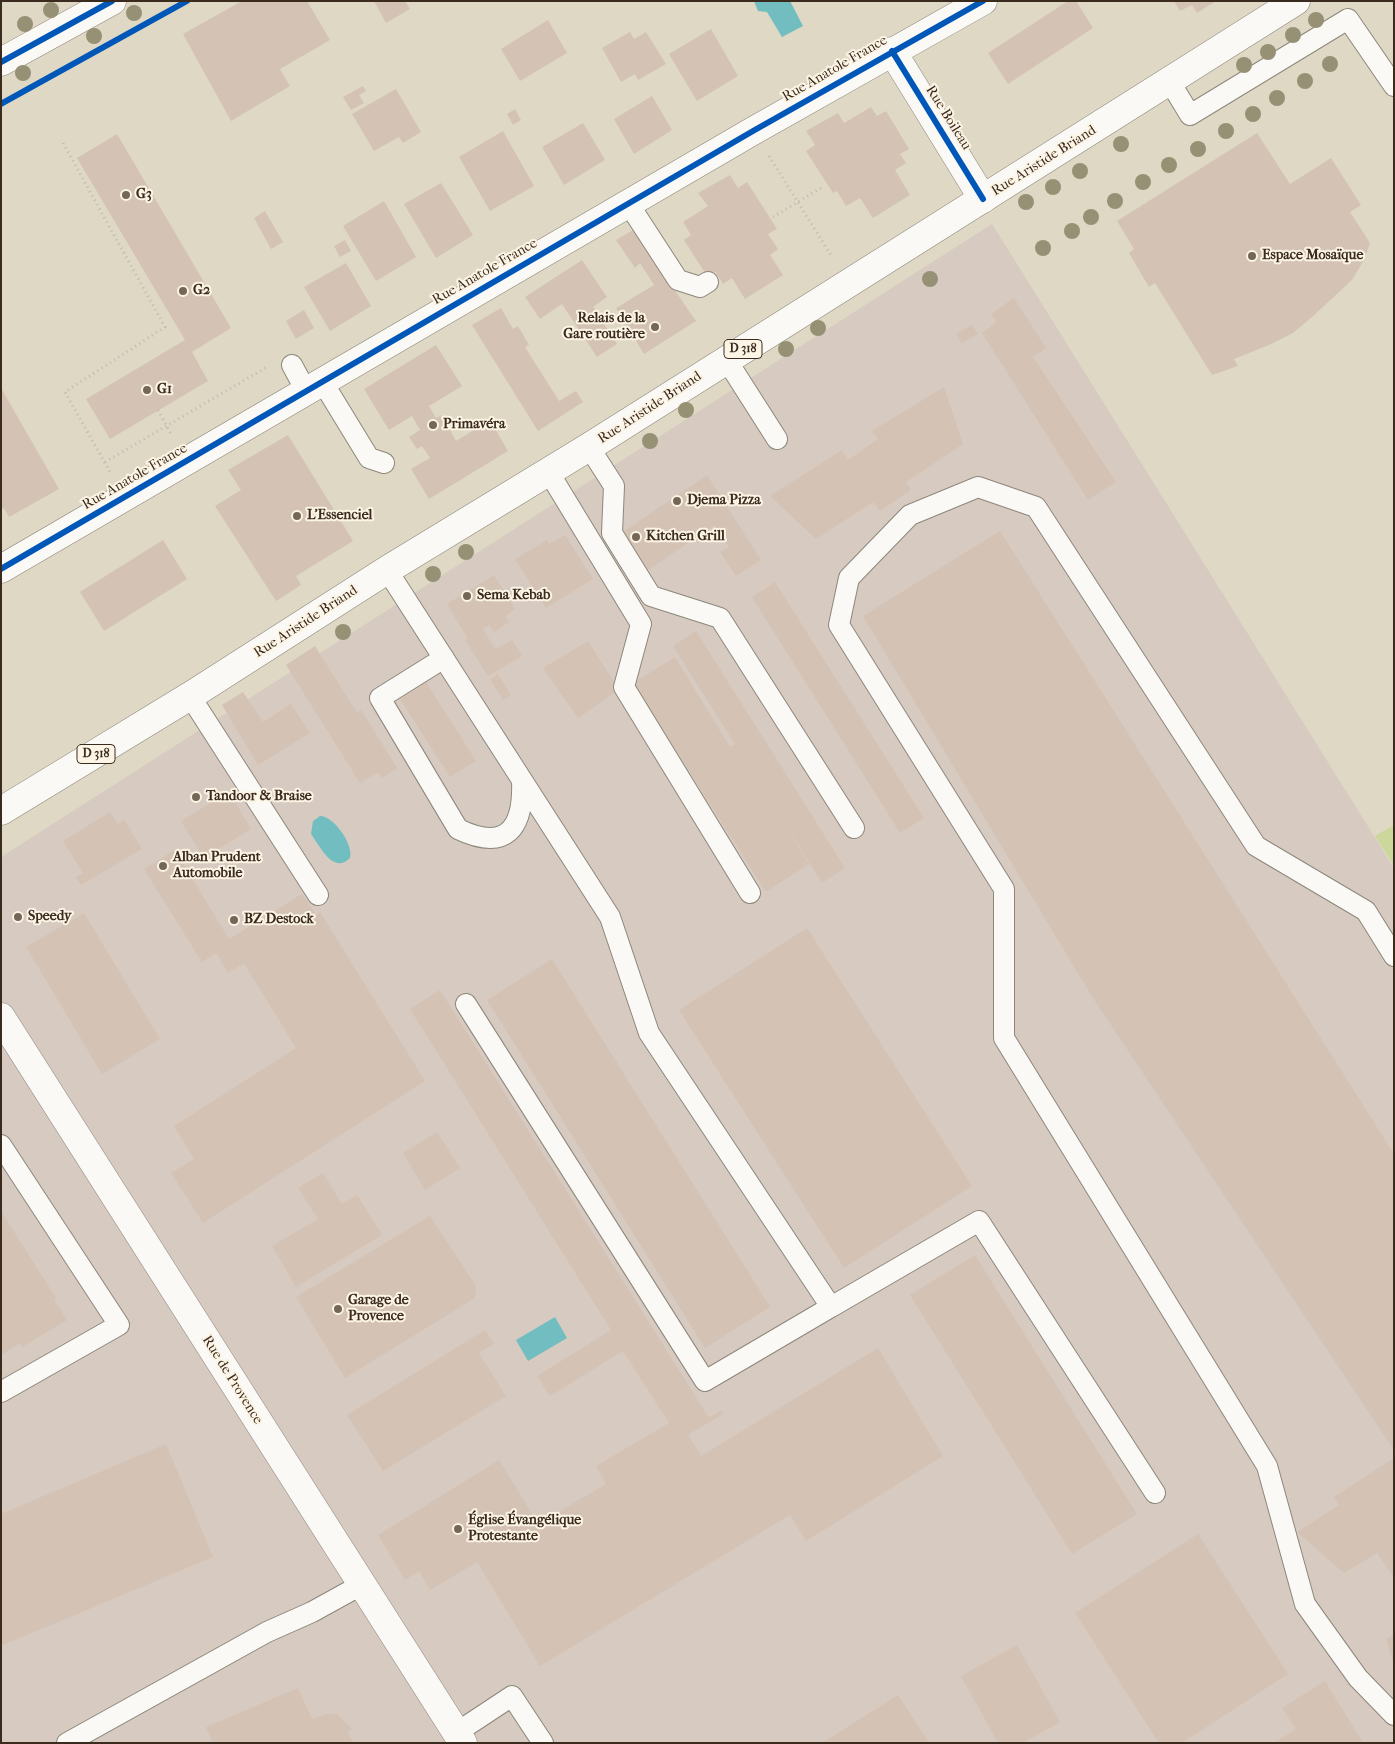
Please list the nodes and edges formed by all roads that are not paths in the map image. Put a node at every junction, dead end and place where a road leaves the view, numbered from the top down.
1 (112, 1) edge
2 (982, 1) edge
3 (1296, 1) edge
4 (892, 51) junction
5 (1, 62) edge
6 (1170, 82) junction
7 (1394, 86) edge
8 (983, 199) junction
9 (628, 203) junction
10 (708, 282) dead end
11 (726, 360) junction
12 (292, 365) dead end
13 (314, 386) junction
14 (777, 439) dead end
15 (588, 447) junction
16 (384, 463) dead end
17 (548, 471) junction
18 (1, 569) edge
19 (387, 570) junction
20 (444, 658) junction
21 (190, 696) junction
22 (522, 780) junction
23 (1, 812) edge
24 (854, 828) dead end
25 (750, 892) dead end
26 (318, 895) dead end
27 (1394, 956) edge
28 (466, 1004) dead end
29 (1, 1017) edge
30 (1, 1145) edge
31 (831, 1307) junction
32 (1, 1392) edge
33 (1155, 1493) dead end
34 (361, 1585) junction
35 (1394, 1714) edge
36 (459, 1738) edge
37 (67, 1743) edge
38 (543, 1743) edge

1 - 5 main road
2 - 4 main road, Rue Anatole France
3 - 6 main road, Rue Aristide Briand / D 318
4 - 8 main road, Rue Boileau
4 - 9 main road, Rue Anatole France
6 - 7 lane
6 - 8 main road, Rue Aristide Briand / D 318
8 - 11 main road, Rue Aristide Briand / D 318
9 - 10 lane
9 - 13 main road, Rue Anatole France
11 - 14 lane
11 - 15 main road, Rue Aristide Briand / D 318
12 - 13 lane
13 - 16 lane
13 - 18 main road, Rue Anatole France
15 - 17 main road, Rue Aristide Briand / D 318
15 - 24 lane
17 - 19 main road, Rue Aristide Briand / D 318
17 - 25 lane
19 - 20 lane
19 - 21 main road, Rue Aristide Briand / D 318
20 - 22 lane
20 - 22 lane
21 - 23 main road, Rue Aristide Briand / D 318
21 - 26 lane
22 - 31 lane
27 - 35 lane
28 - 31 lane
29 - 34 main road, Rue de Provence
30 - 32 lane
31 - 33 lane
34 - 36 main road, Rue de Provence
34 - 37 lane
36 - 38 lane

